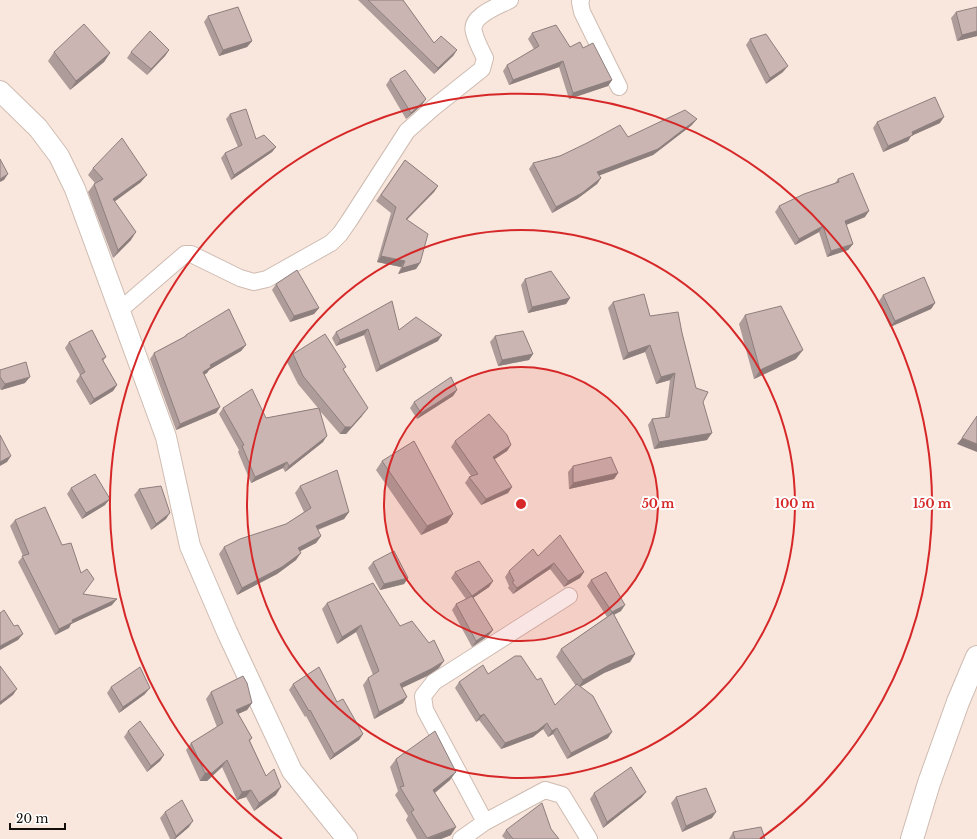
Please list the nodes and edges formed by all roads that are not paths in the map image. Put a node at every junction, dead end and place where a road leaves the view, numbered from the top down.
1 (510, 0) edge
2 (581, 0) edge
3 (619, 87) dead end
4 (0, 91) edge
5 (120, 310) junction
6 (569, 596) dead end
7 (977, 657) edge
8 (485, 822) junction
9 (347, 839) edge
10 (461, 839) edge
11 (589, 839) edge
12 (912, 839) edge

1 - 5 street
2 - 3 street
4 - 5 street
5 - 9 street
6 - 8 street
7 - 12 main road
8 - 10 street
8 - 11 street

